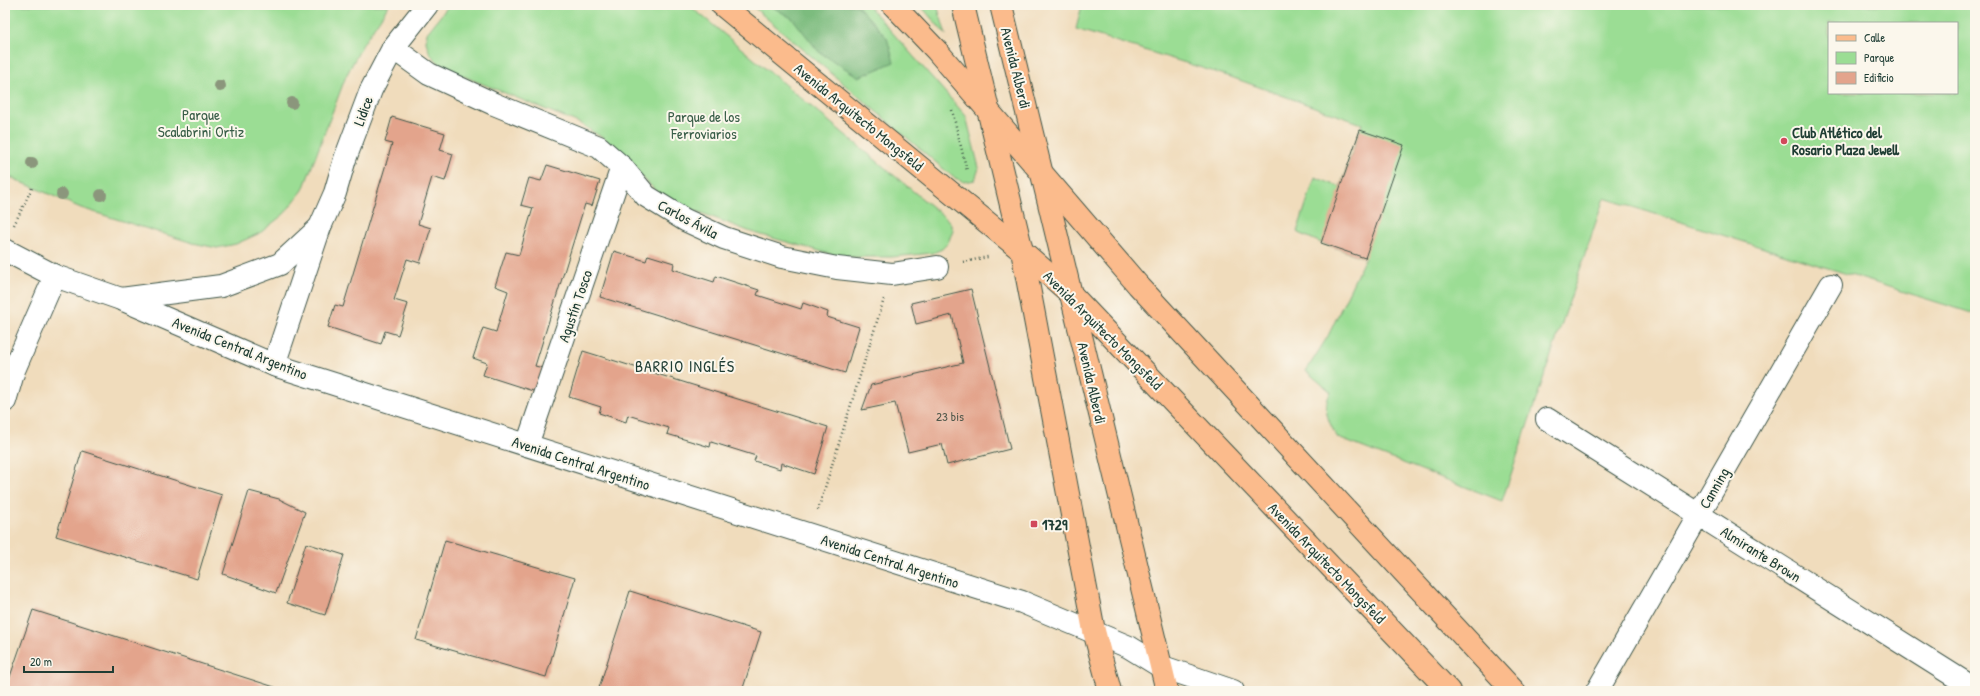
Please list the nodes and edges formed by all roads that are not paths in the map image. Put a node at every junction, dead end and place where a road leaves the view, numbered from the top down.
1 (427, 5) edge
2 (722, 5) edge
3 (893, 5) edge
4 (963, 5) edge
5 (1001, 5) edge
6 (393, 48) junction
7 (990, 112) junction
8 (622, 167) junction
9 (1041, 170) junction
10 (320, 227) junction
11 (5, 250) edge
12 (1022, 251) junction
13 (937, 267) road end
14 (55, 276) junction
15 (1830, 285) dead end
16 (1071, 294) junction
17 (121, 299) junction
18 (274, 365) junction
19 (5, 401) edge
20 (1547, 419) dead end
21 (527, 445) junction
22 (1699, 514) junction
23 (1094, 631) junction
24 (1160, 666) junction
25 (1975, 688) edge
26 (1110, 691) edge
27 (1167, 691) edge
28 (1233, 691) edge
29 (1449, 691) edge
30 (1514, 691) edge
31 (1598, 691) edge

1 - 6 street, Lidice
2 - 12 main road, Avenida Arquitecto Mongsfeld
3 - 7 main road
4 - 7 main road
5 - 9 main road, Avenida Alberdi
6 - 8 street, Carlos Ávila
6 - 10 street, Lidice
7 - 9 main road
7 - 12 main road
8 - 13 street, Carlos Ávila
8 - 21 street, Agustín Tosco
9 - 16 main road, Avenida Alberdi
9 - 30 main road
10 - 17 street, Lidice
10 - 18 street, Lidice
11 - 14 street, Avenida Central Argentino
12 - 16 main road, Avenida Arquitecto Mongsfeld
12 - 23 main road
14 - 17 street, Avenida Central Argentino
14 - 19 street
15 - 22 street, Canning
16 - 24 main road, Avenida Alberdi
16 - 29 main road, Avenida Arquitecto Mongsfeld
17 - 18 street, Avenida Central Argentino
18 - 21 street, Avenida Central Argentino
20 - 22 street, Almirante Brown
21 - 23 street, Avenida Central Argentino
22 - 25 street, Almirante Brown
22 - 31 street, Canning
23 - 24 street, Avenida Central Argentino
23 - 26 main road
24 - 27 main road, Avenida Alberdi
24 - 28 street, Avenida Central Argentino

